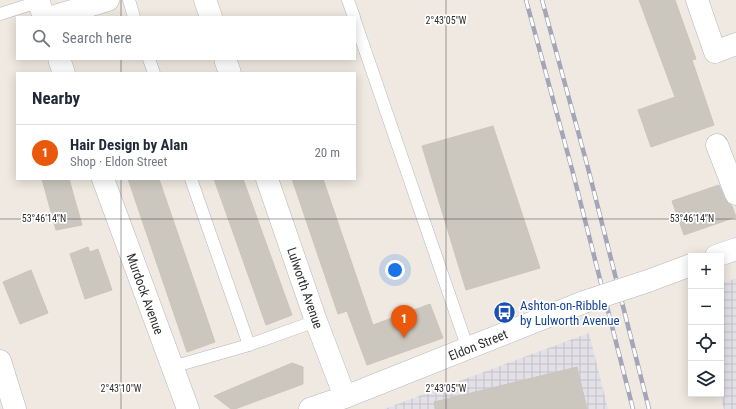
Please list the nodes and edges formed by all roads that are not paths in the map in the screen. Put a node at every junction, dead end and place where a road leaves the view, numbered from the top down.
1 (108, 0) edge
2 (128, 0) edge
3 (205, 0) edge
4 (348, 0) edge
5 (697, 0) edge
6 (43, 9) edge
7 (0, 14) edge
8 (134, 16) edge
9 (211, 16) edge
10 (354, 16) edge
11 (356, 24) edge
12 (736, 44) edge
13 (59, 60) edge
14 (149, 60) edge
15 (225, 60) edge
16 (64, 72) edge
17 (154, 72) edge
18 (230, 72) edge
19 (717, 145) dead end
20 (103, 180) edge
21 (191, 180) edge
22 (267, 180) edge
23 (736, 194) edge
24 (736, 249) edge
25 (724, 253) edge
26 (688, 266) edge
27 (316, 321) junction
28 (249, 345) junction
29 (468, 349) junction
30 (0, 361) edge
31 (172, 367) junction
32 (345, 397) junction
33 (15, 409) edge
34 (188, 409) edge
35 (310, 409) edge

1 - 6 street
2 - 8 lane
3 - 9 street
4 - 10 lane
5 - 12 street
6 - 7 lane
11 - 29 lane
13 - 16 street
14 - 17 lane
15 - 18 street
19 - 23 street
20 - 31 street, Murdock Avenue
21 - 28 lane
22 - 27 street, Lulworth Avenue
24 - 25 street
26 - 29 street, Eldon Street, bridge
27 - 28 lane
27 - 32 street, Lulworth Avenue
28 - 31 lane
29 - 32 street, Eldon Street
30 - 33 street
31 - 34 street, Murdock Avenue
32 - 35 street, Eldon Street

